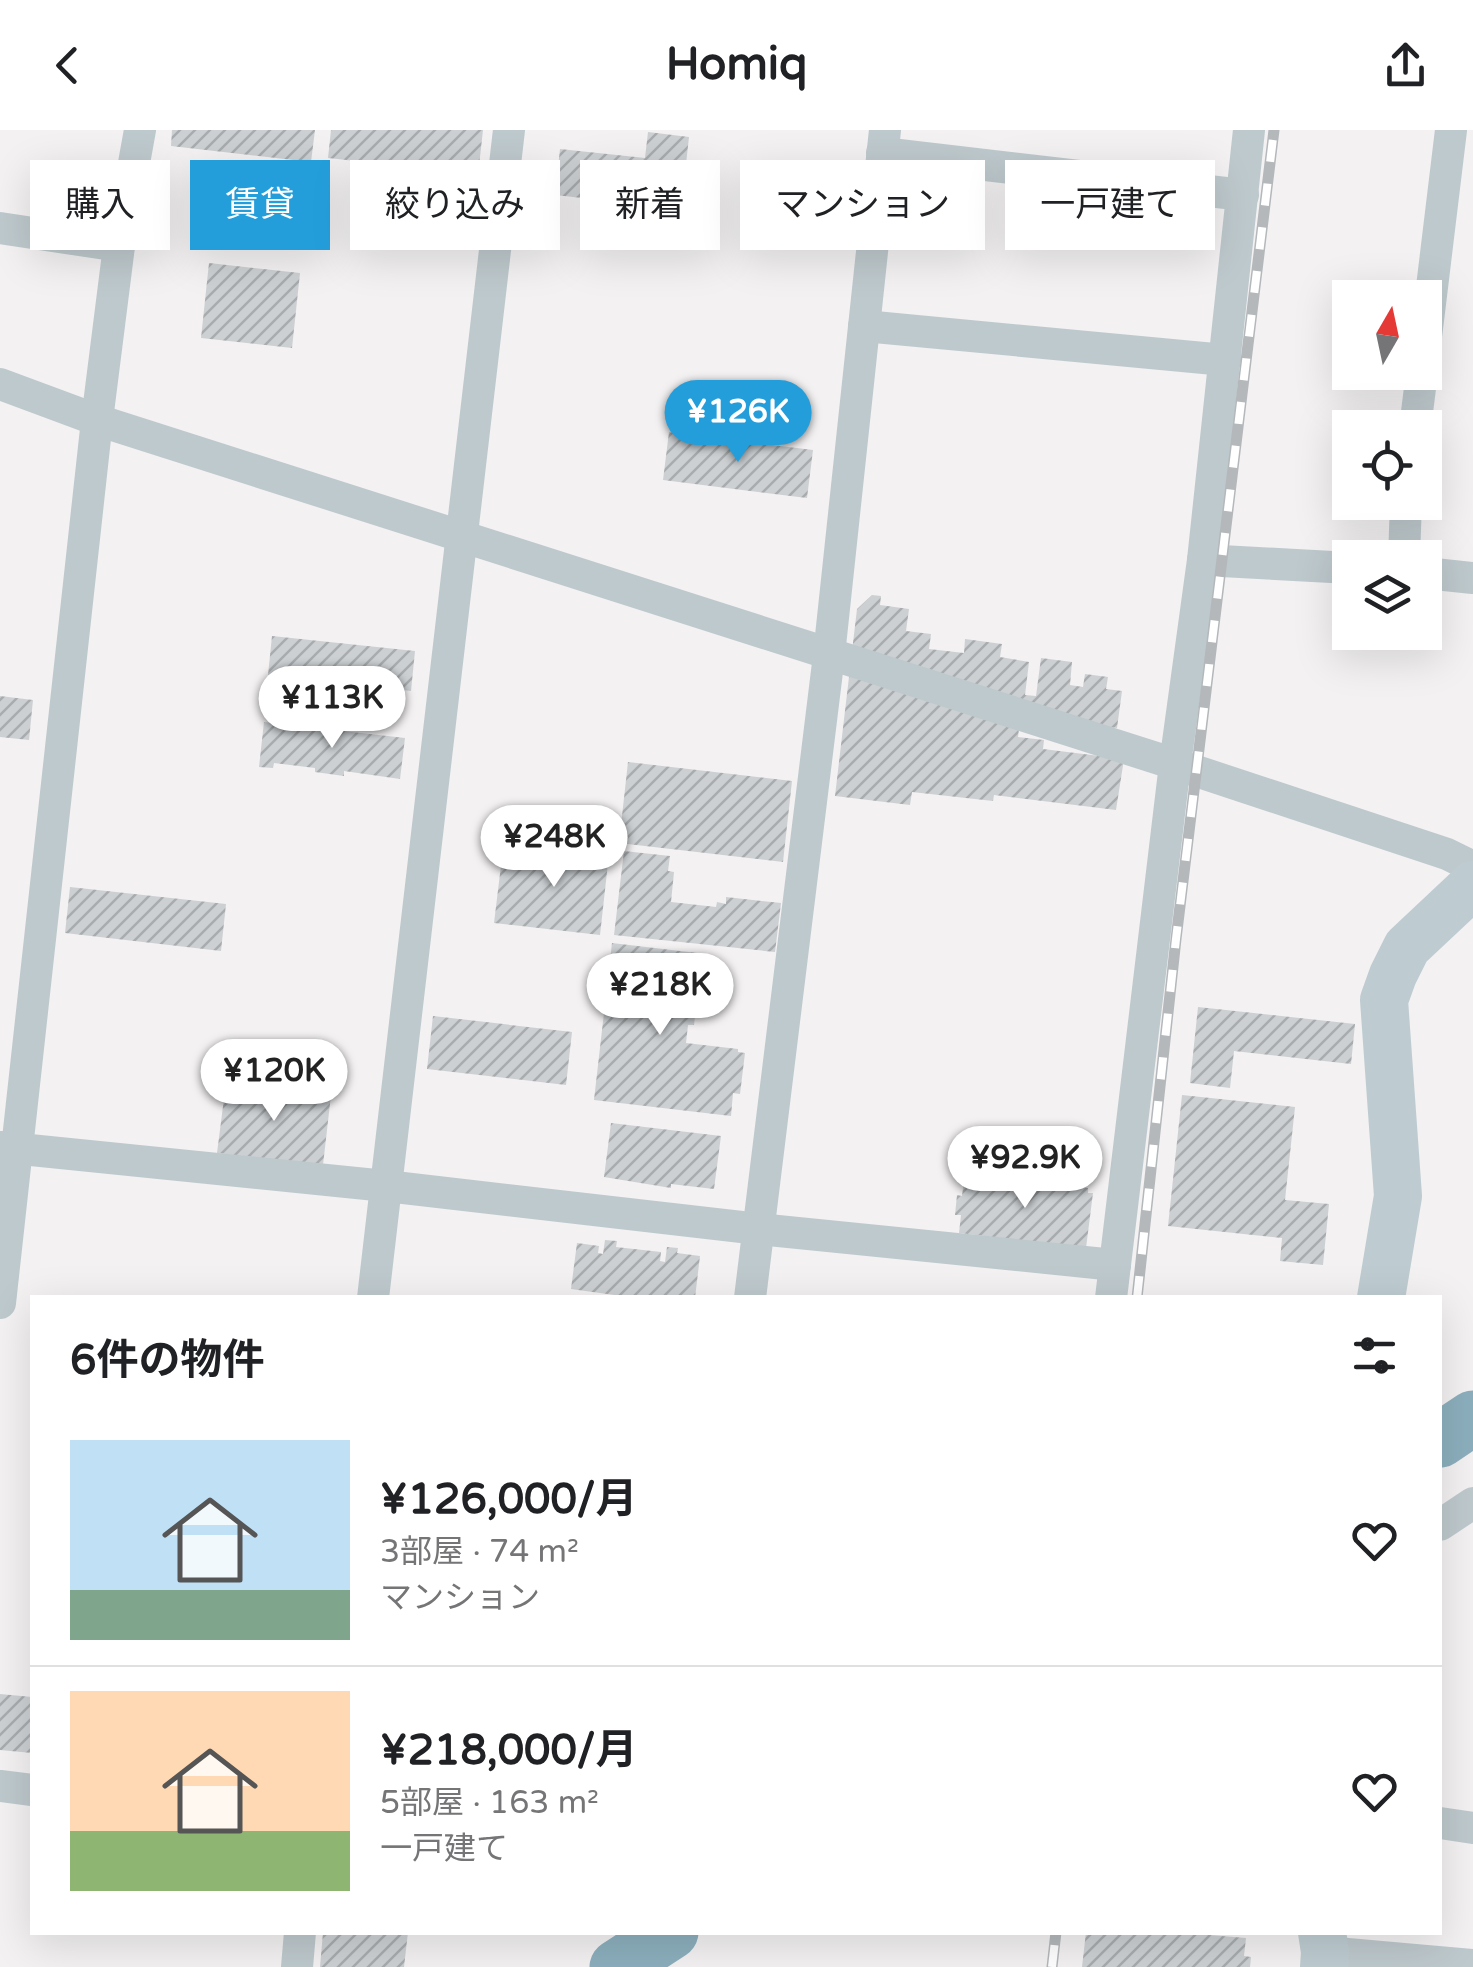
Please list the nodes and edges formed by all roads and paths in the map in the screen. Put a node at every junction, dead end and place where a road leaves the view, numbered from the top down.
1 (140, 130) edge
2 (508, 130) edge
3 (1249, 130) edge
4 (1451, 130) edge
5 (884, 142) edge
6 (135, 160) edge
7 (1243, 195) junction
8 (0, 228) edge
9 (30, 233) edge
10 (118, 250) edge
11 (1433, 280) edge
12 (864, 326) junction
13 (1225, 360) junction
14 (0, 384) edge
15 (97, 420) junction
16 (461, 538) junction
17 (1203, 560) junction
18 (1332, 567) edge
19 (1442, 575) edge
20 (1473, 578) edge
21 (829, 656) junction
22 (1174, 764) junction
23 (1473, 867) edge
24 (1473, 884) edge
25 (8, 1148) edge
26 (386, 1186) junction
27 (758, 1229) junction
28 (1113, 1282) edge
29 (373, 1295) edge
30 (750, 1295) edge
31 (1382, 1295) edge
32 (0, 1303) edge
33 (1473, 1503) edge
34 (1442, 1525) edge
35 (0, 1786) edge
36 (30, 1790) edge
37 (1442, 1824) edge
38 (1473, 1828) edge
39 (300, 1935) edge
40 (666, 1935) edge
41 (1324, 1950) edge
42 (1473, 1964) edge
43 (297, 1967) edge
44 (618, 1967) edge

1 - 6 street
2 - 16 street
3 - 7 street
4 - 11 street
5 - 7 street
5 - 12 street
7 - 13 street
8 - 9 street
10 - 15 street
12 - 13 street
12 - 21 street
13 - 17 street
14 - 15 street
15 - 16 street
15 - 25 street
16 - 21 street
16 - 26 street
17 - 18 street
17 - 22 street
19 - 20 street
21 - 22 street
21 - 27 street
22 - 23 street
22 - 28 street
24 - 31 street
25 - 26 street
25 - 32 street
26 - 27 street
26 - 29 street
27 - 28 street
27 - 30 street
33 - 34 street
35 - 36 street
37 - 38 street
39 - 43 street
40 - 44 highway
41 - 42 street

